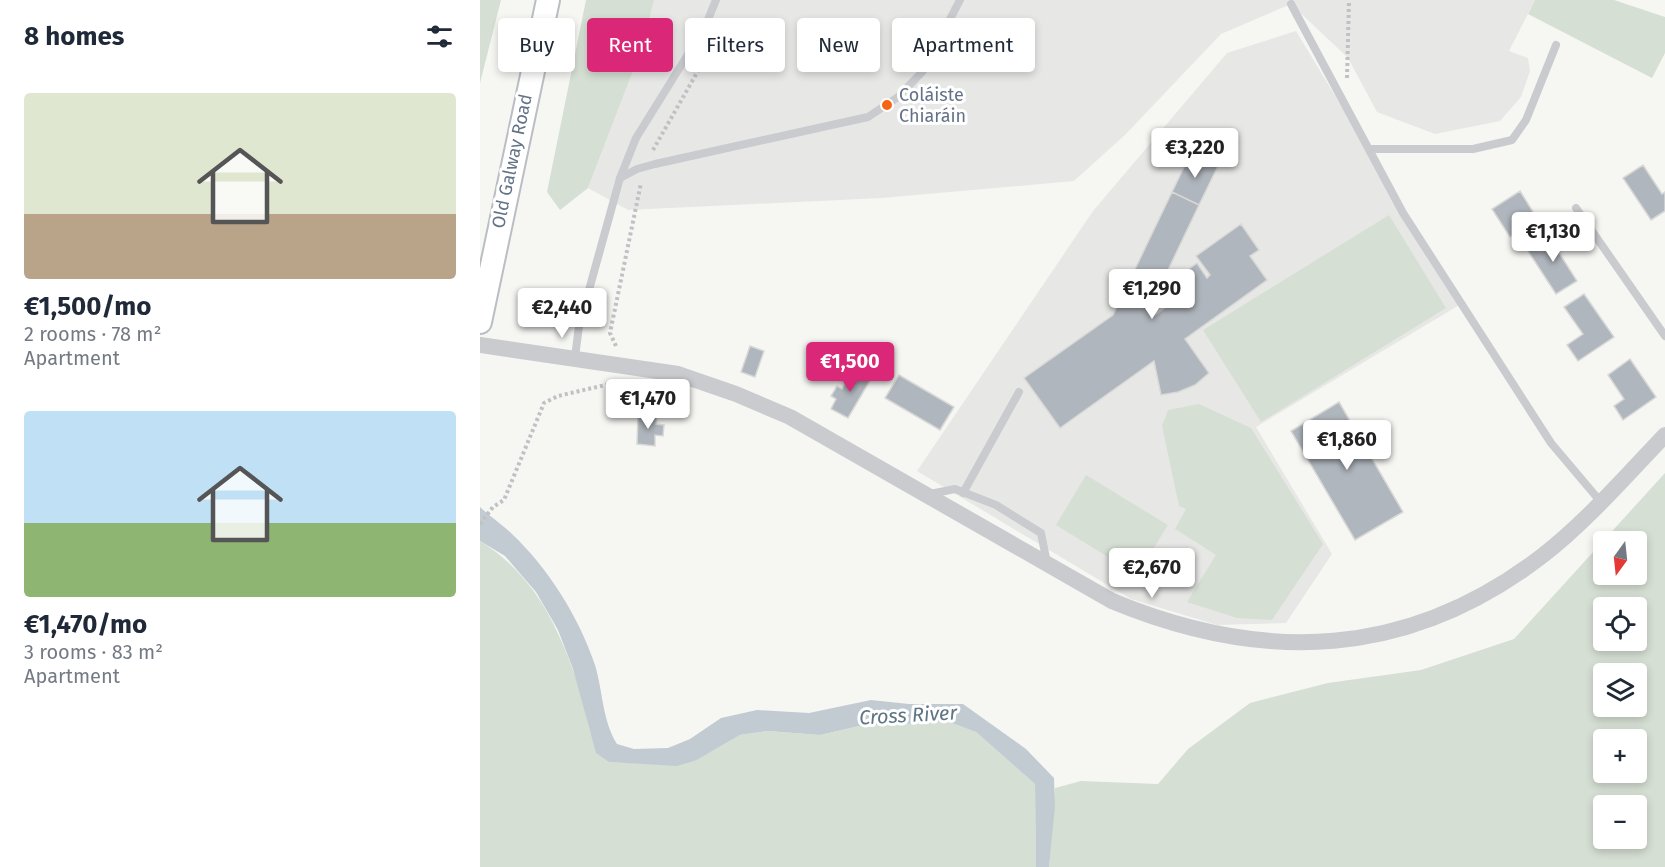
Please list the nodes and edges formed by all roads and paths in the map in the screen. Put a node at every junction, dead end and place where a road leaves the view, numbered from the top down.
1 (548, 0) edge
2 (716, 0) edge
3 (960, 0) edge
4 (1349, 0) edge
5 (1291, 4) dead end
6 (1556, 45) dead end
7 (698, 72) edge
8 (1347, 108) junction
9 (1369, 149) junction
10 (646, 167) junction
11 (620, 178) junction
12 (1576, 208) dead end
13 (480, 322) edge
14 (1665, 336) edge
15 (480, 345) edge
16 (623, 349) dead end
17 (575, 357) junction
18 (619, 382) dead end
19 (1019, 392) dead end
20 (1665, 435) edge
21 (963, 493) junction
22 (927, 495) junction
23 (1600, 501) junction
24 (480, 524) edge
25 (1047, 563) junction

1 - 13 main road, Old Galway Road
2 - 11 lane
3 - 10 lane
4 - 8 path
5 - 8 lane
6 - 9 lane
7 - 10 path
8 - 9 lane
9 - 23 lane
10 - 11 lane
10 - 16 path
11 - 17 lane
12 - 14 lane
15 - 17 street
17 - 22 street
18 - 24 path
19 - 21 lane
20 - 23 street
21 - 22 lane
21 - 25 lane
22 - 25 street
23 - 25 street

